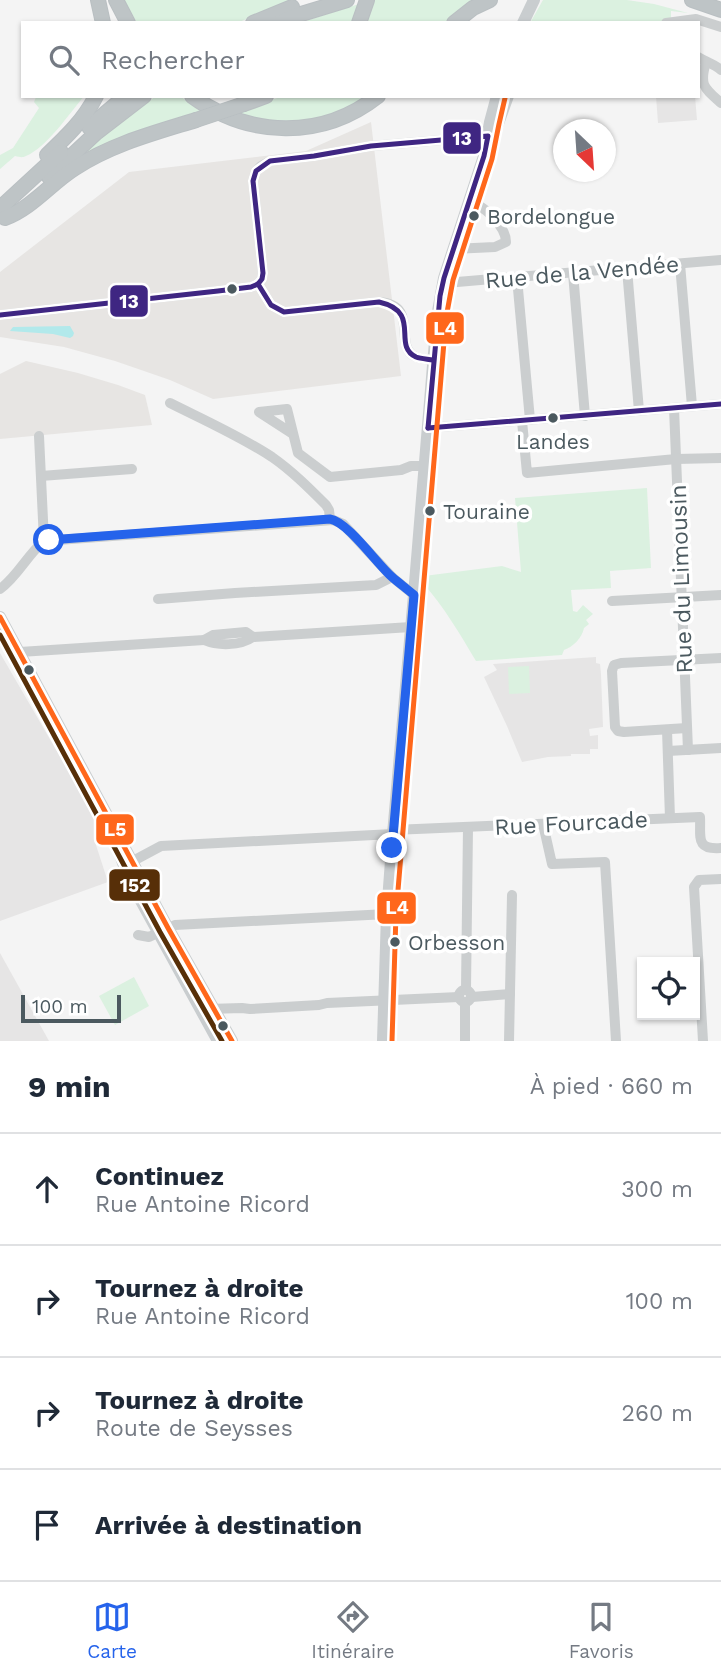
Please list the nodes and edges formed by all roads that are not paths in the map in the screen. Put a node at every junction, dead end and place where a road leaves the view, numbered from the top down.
1 (98, 0) edge
2 (116, 0) edge
3 (313, 0) edge
4 (346, 0) edge
5 (490, 0) edge
6 (692, 0) edge
7 (531, 4) edge
8 (721, 10) edge
9 (103, 21) edge
10 (127, 21) edge
11 (258, 21) edge
12 (284, 21) edge
13 (457, 21) edge
14 (524, 21) edge
15 (681, 21) edge
16 (721, 27) edge
17 (702, 60) edge
18 (721, 70) edge
19 (95, 98) edge
20 (124, 98) edge
21 (141, 98) edge
22 (195, 98) edge
23 (260, 98) edge
24 (375, 98) edge
25 (497, 98) edge
26 (508, 98) edge
27 (721, 103) edge
28 (488, 136) junction
29 (18, 191) junction
30 (469, 203) junction
31 (2, 216) edge
32 (453, 249) junction
33 (721, 260) edge
34 (680, 264) junction
35 (627, 269) junction
36 (573, 273) junction
37 (444, 278) junction
38 (517, 278) junction
39 (258, 284) junction
40 (0, 315) edge
41 (433, 360) junction
42 (170, 403) dead end
43 (721, 404) edge
44 (692, 407) junction
45 (674, 408) junction
46 (639, 411) junction
47 (585, 416) junction
48 (526, 420) junction
49 (428, 428) junction
50 (293, 434) dead end
51 (39, 436) dead end
52 (721, 458) edge
53 (676, 459) junction
54 (425, 467) junction
55 (132, 469) dead end
56 (41, 476) junction
57 (330, 519) junction
58 (44, 541) junction
59 (392, 577) junction
60 (0, 589) edge
61 (414, 595) junction
62 (721, 595) edge
63 (682, 598) junction
64 (158, 599) dead end
65 (612, 600) dead end
66 (0, 617) edge
67 (411, 627) junction
68 (0, 630) edge
69 (17, 654) junction
70 (721, 658) edge
71 (684, 660) junction
72 (687, 728) junction
73 (667, 730) junction
74 (721, 748) edge
75 (688, 750) junction
76 (668, 751) junction
77 (670, 818) junction
78 (543, 824) junction
79 (468, 827) junction
80 (393, 832) junction
81 (721, 848) edge
82 (133, 861) junction
83 (721, 879) edge
84 (512, 895) dead end
85 (387, 914) junction
86 (152, 936) junction
87 (510, 994) junction
88 (465, 996) junction
89 (384, 1000) junction
90 (200, 1009) junction
91 (214, 1009) junction
92 (218, 1041) edge
93 (232, 1041) edge
94 (383, 1041) edge
95 (465, 1041) edge
96 (509, 1041) edge
97 (617, 1041) edge
98 (703, 1041) edge

1 - 9 highway
2 - 10 highway
3 - 11 highway
4 - 12 highway
5 - 13 highway
6 - 8 highway
7 - 14 main road
15 - 16 street
17 - 18 street
17 - 27 street
19 - 29 highway
20 - 29 highway
21 - 31 highway
22 - 24 highway
23 - 31 highway, bridge
25 - 28 main road
26 - 28 street
28 - 30 main road
28 - 39 street
29 - 31 highway
30 - 32 main road
30 - 32 street
32 - 37 main road
33 - 34 street, Rue de la Vendée
34 - 35 street, Rue de la Vendée
34 - 44 street
35 - 36 street, Rue de la Vendée
35 - 46 street
36 - 38 street, Rue de la Vendée
36 - 47 street
37 - 38 street, Rue de la Vendée
37 - 41 main road
38 - 48 street
39 - 40 street
39 - 41 street
41 - 49 main road
42 - 57 street
43 - 44 street
44 - 45 street
45 - 46 street
45 - 53 street, Rue du Limousin
46 - 47 street
47 - 48 street
48 - 49 street
48 - 53 street
49 - 54 main road
50 - 54 street
51 - 56 street
52 - 53 street
53 - 63 street, Rue du Limousin
54 - 61 main road
55 - 56 street
56 - 58 street
57 - 58 street
57 - 59 street
58 - 60 street
59 - 61 street
59 - 64 street
61 - 67 main road
62 - 63 street
63 - 65 street
63 - 71 street, Rue du Limousin
66 - 69 main road
67 - 69 street
67 - 80 main road
68 - 69 main road
69 - 82 main road
69 - 86 main road
70 - 71 street
71 - 72 street, Rue du Limousin
71 - 73 street
72 - 73 street
72 - 75 street, Rue du Limousin
73 - 76 street
74 - 75 street
75 - 76 street
76 - 77 street
77 - 78 street, Rue Fourcade
77 - 81 street, Rue Fourcade
78 - 79 street, Rue Fourcade
78 - 97 street
79 - 80 street, Rue Fourcade
79 - 88 street
80 - 82 street, Rue Fourcade
80 - 85 main road
82 - 86 main road
83 - 98 street
84 - 87 street
85 - 86 street
85 - 89 main road
86 - 90 main road
86 - 91 main road
87 - 88 street
87 - 96 street
88 - 89 street
88 - 95 street
89 - 91 street
89 - 94 main road
90 - 91 street
90 - 92 main road
91 - 93 main road

